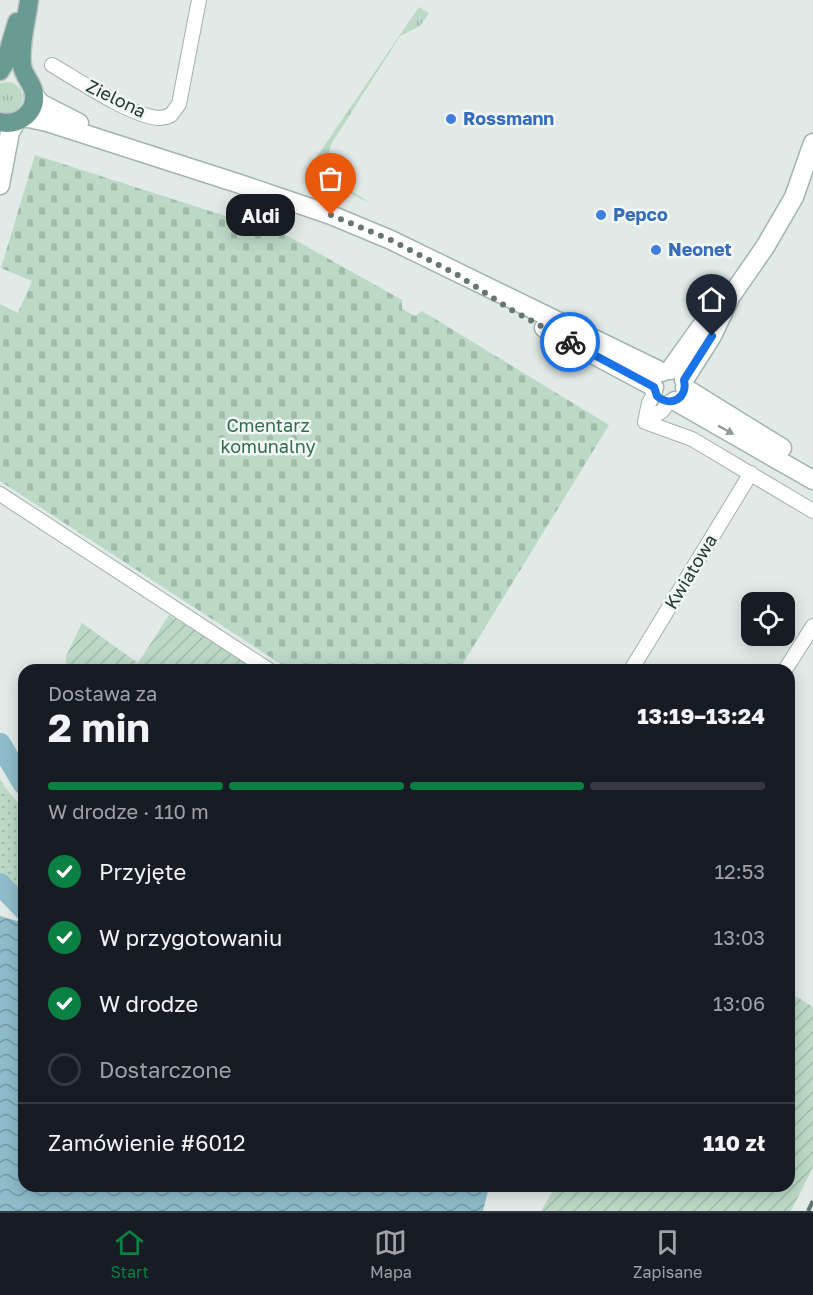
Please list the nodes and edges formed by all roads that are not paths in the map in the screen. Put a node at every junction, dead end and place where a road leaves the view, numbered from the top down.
1 (24, 0) edge
2 (29, 0) edge
3 (199, 0) edge
4 (52, 65) dead end
5 (0, 71) edge
6 (26, 78) junction
7 (34, 95) junction
8 (13, 120) edge
9 (813, 143) edge
10 (125, 148) junction
11 (0, 185) edge
12 (669, 387) junction
13 (813, 470) edge
14 (751, 473) junction
15 (813, 480) edge
16 (0, 494) edge
17 (813, 511) edge
18 (813, 626) edge
19 (261, 664) edge
20 (634, 664) edge
21 (789, 664) edge

1 - 5 main road
2 - 6 main road
3 - 4 street, Zielona
5 - 6 main road
6 - 7 main road
7 - 8 main road
7 - 10 main road
8 - 10 main road
8 - 11 main road
9 - 12 main road
10 - 12 main road
12 - 13 main road
12 - 14 street
12 -> 15 main road
14 - 17 street
14 - 20 street, Kwiatowa
16 - 19 street
18 - 21 street

